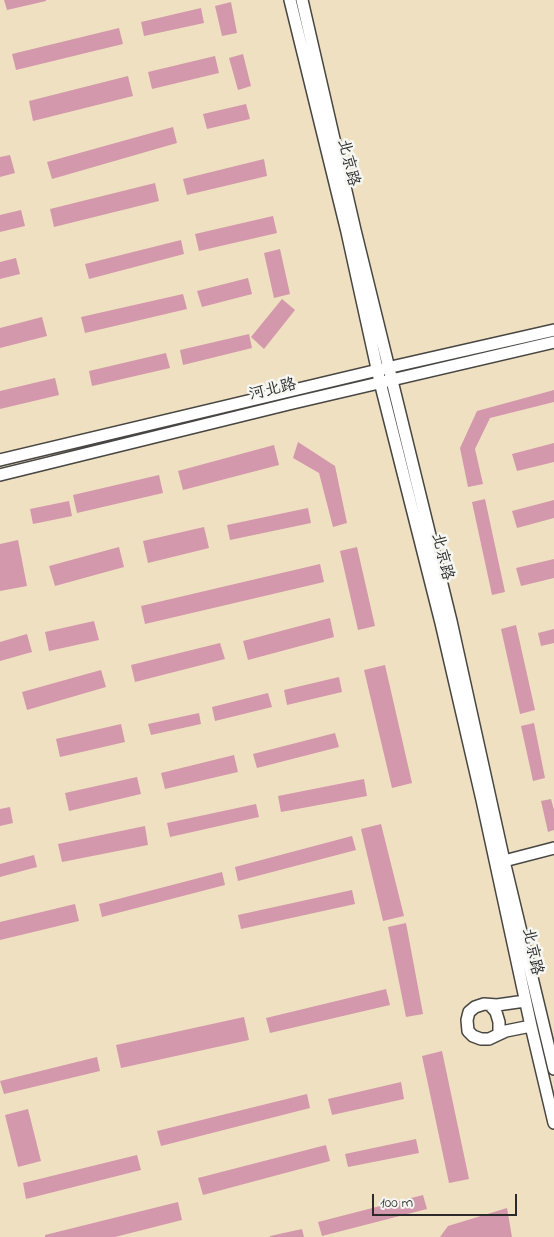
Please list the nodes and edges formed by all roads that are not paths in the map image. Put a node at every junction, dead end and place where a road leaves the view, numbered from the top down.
1 (290, 0) edge
2 (302, 0) edge
3 (554, 330) edge
4 (554, 342) edge
5 (384, 369) junction
6 (392, 379) junction
7 (380, 382) junction
8 (0, 460) edge
9 (0, 475) edge
10 (554, 848) edge
11 (504, 861) junction
12 (525, 1001) junction
13 (490, 1005) junction
14 (531, 1026) junction
15 (499, 1034) junction
16 (554, 1069) edge
17 (554, 1124) edge

1 - 5 street, 北京路
2 - 5 street, 北京路
3 - 5 street, 河北路
4 - 6 street, 河北路
5 - 6 street, 北京路
5 - 7 street, 北京路
5 - 8 street, 河北路
6 - 7 street, 河北路
6 - 11 street, 北京路
7 - 9 street, 河北路
7 - 12 street, 北京路
10 - 11 street
11 - 16 street, 北京路
12 - 13 street
12 - 14 street, 北京路
13 - 15 street
13 - 15 street
14 - 15 street
14 - 17 street, 北京路

